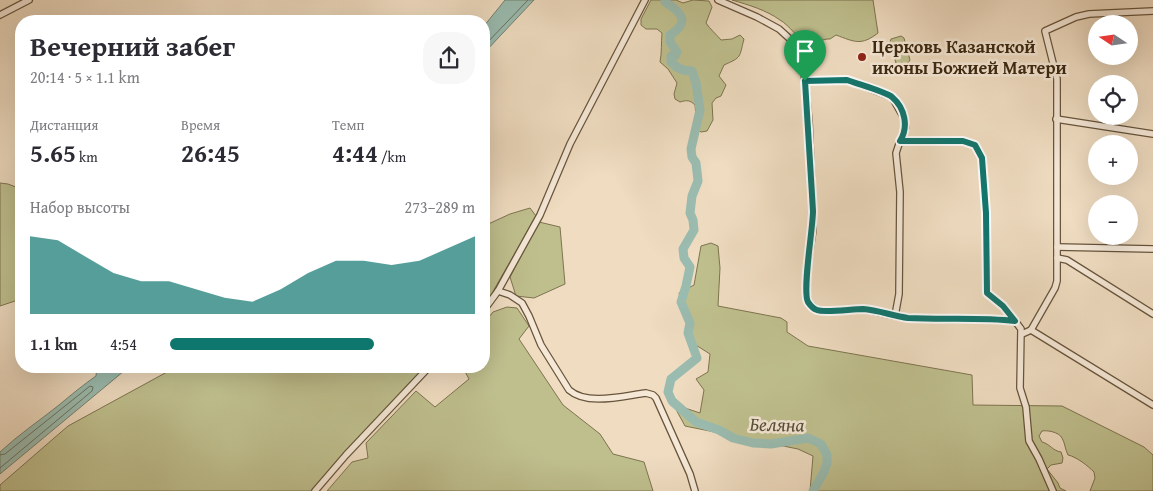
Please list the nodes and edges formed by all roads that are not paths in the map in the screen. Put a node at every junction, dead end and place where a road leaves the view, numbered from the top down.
1 (29, 0) edge
2 (645, 0) edge
3 (718, 0) edge
4 (1153, 11) edge
5 (0, 15) edge
6 (805, 81) junction
7 (1056, 119) junction
8 (1153, 134) edge
9 (900, 141) junction
10 (1057, 247) junction
11 (1153, 250) edge
12 (1057, 258) junction
13 (498, 291) junction
14 (490, 302) edge
15 (1153, 314) edge
16 (895, 316) junction
17 (1015, 321) junction
18 (1031, 330) junction
19 (1022, 334) junction
20 (423, 373) edge
21 (1153, 405) edge
22 (316, 491) edge
23 (695, 491) edge
24 (1053, 491) edge

1 - 5 street
2 - 13 street
3 - 6 street
4 - 7 street
6 - 9 street
6 - 16 street
7 - 8 street
7 - 10 street
9 - 16 street
9 - 17 street
10 - 11 street
10 - 12 street
12 - 15 street
12 - 18 street
13 - 14 street
13 - 23 street
16 - 17 street
17 - 19 street
18 - 19 street
18 - 21 street
19 - 24 street
20 - 22 street

